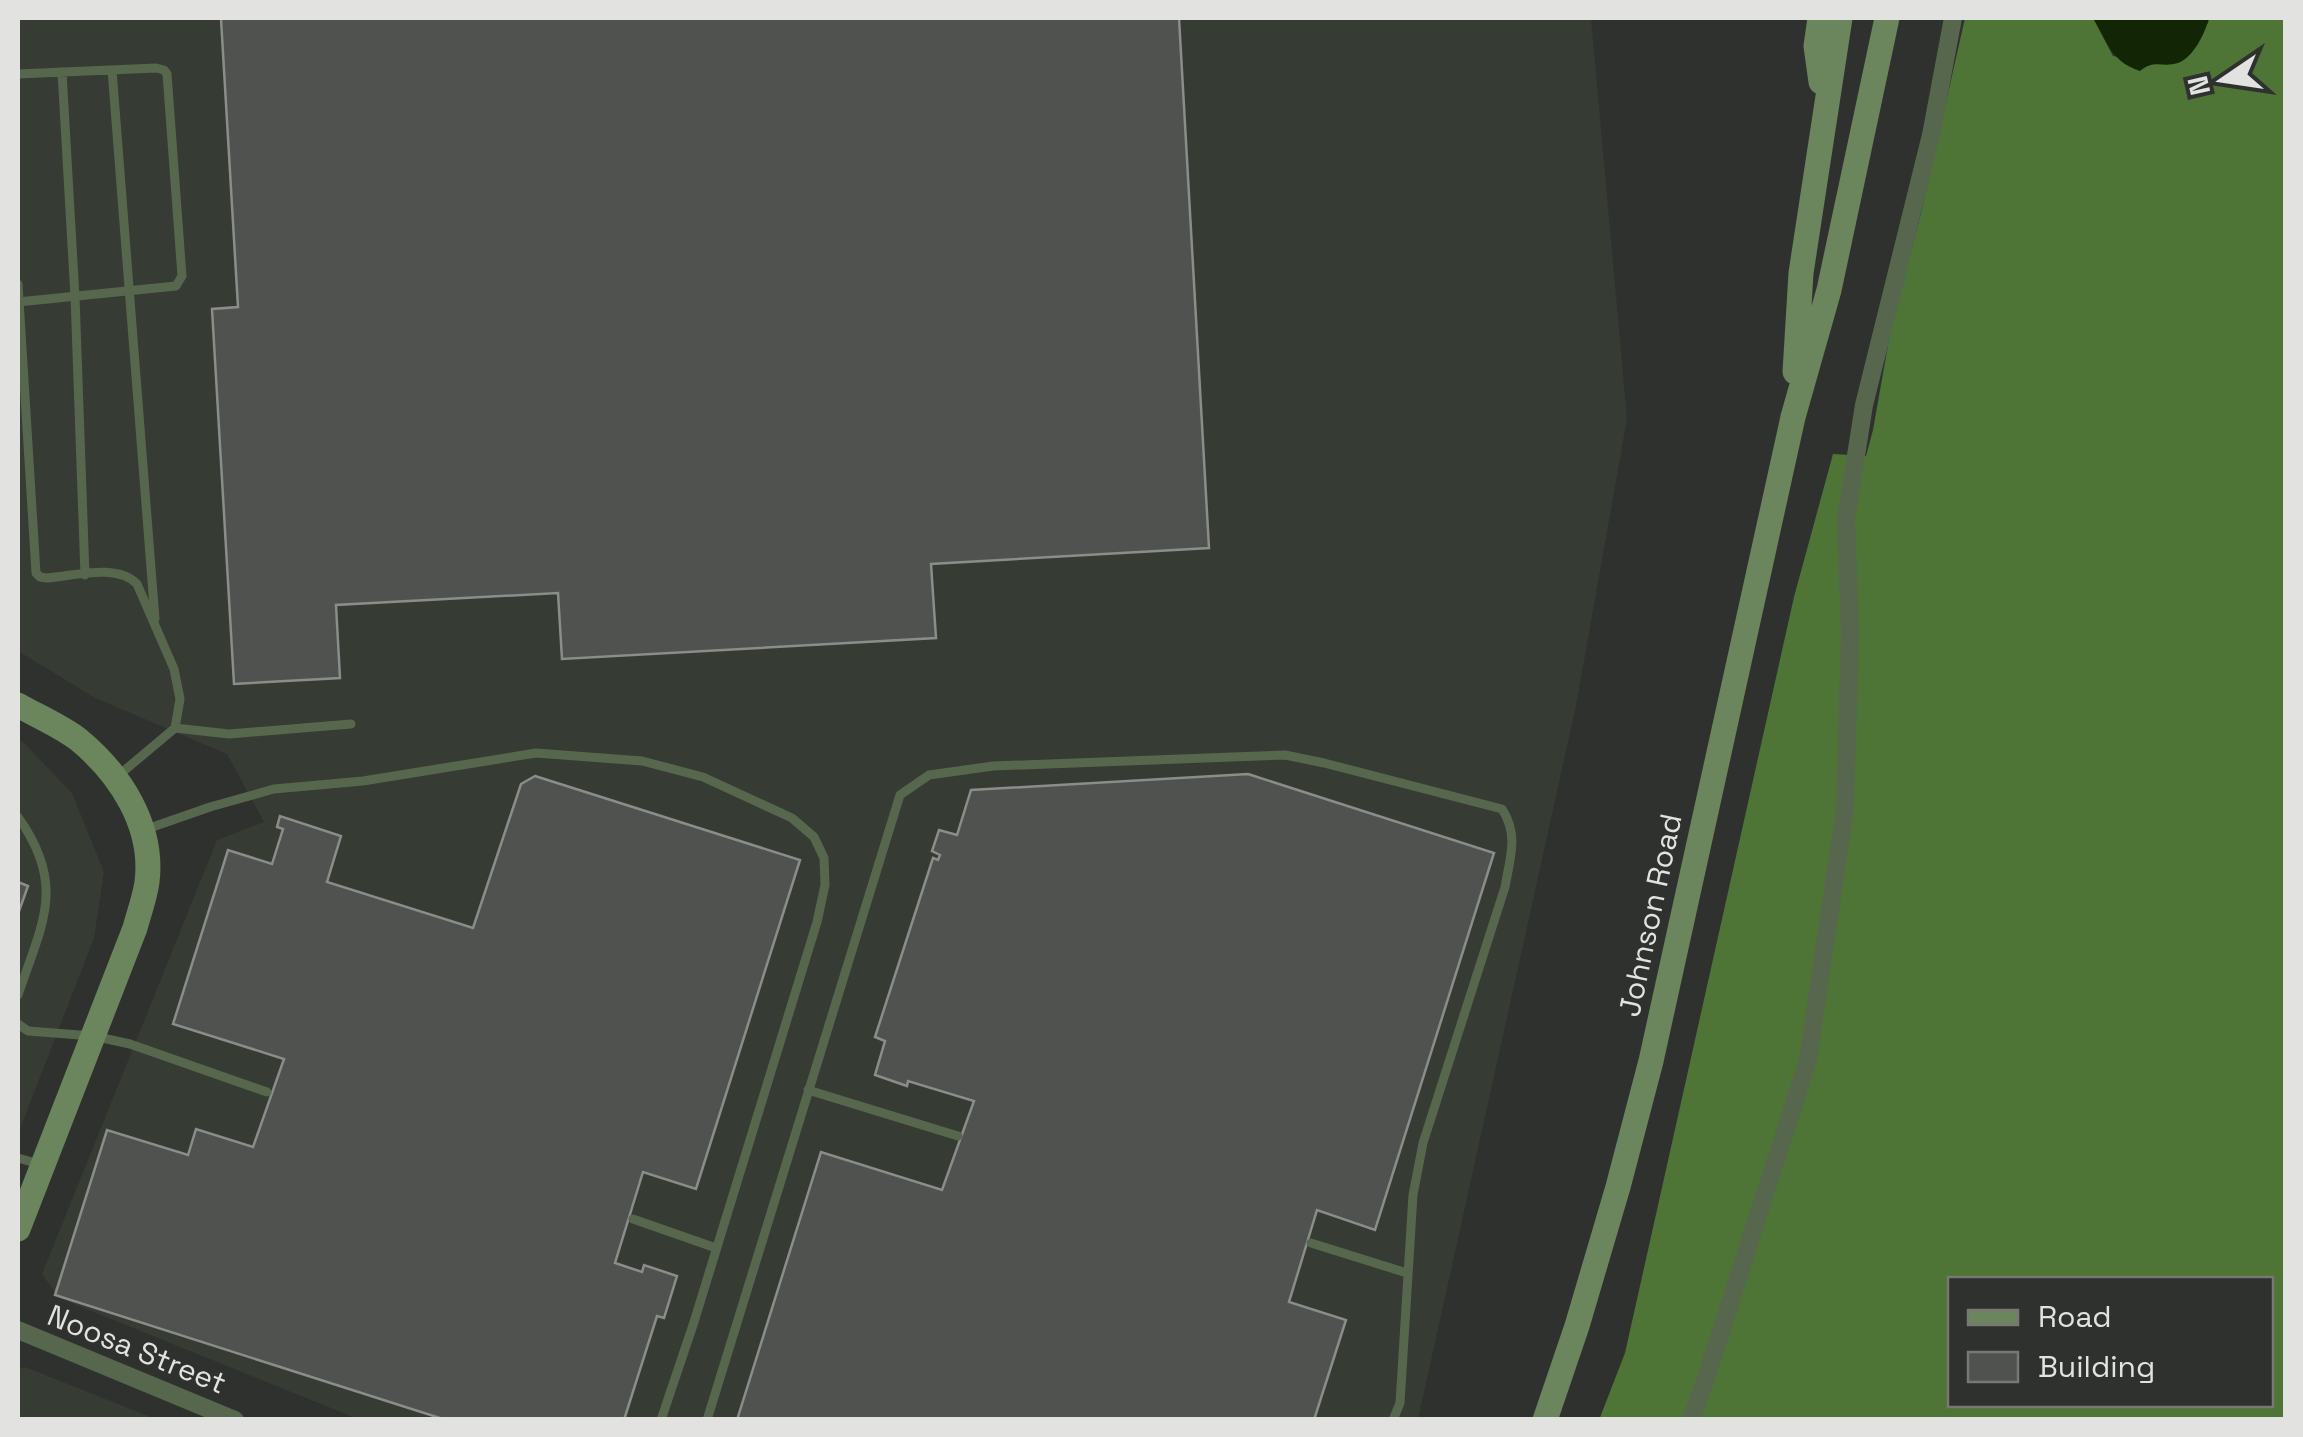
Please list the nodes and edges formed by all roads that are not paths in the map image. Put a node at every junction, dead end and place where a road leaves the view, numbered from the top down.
1 (1820, 18) edge
2 (1840, 18) edge
3 (1887, 18) edge
4 (1953, 18) edge
5 (112, 70) junction
6 (62, 72) junction
7 (18, 74) edge
8 (1825, 116) junction
9 (18, 284) edge
10 (128, 292) junction
11 (75, 297) junction
12 (18, 302) edge
13 (1793, 417) junction
14 (85, 574) junction
15 (154, 619) junction
16 (21, 713) edge
17 (351, 724) dead end
18 (175, 728) junction
19 (116, 776) junction
20 (18, 817) edge
21 (142, 831) junction
22 (18, 995) edge
23 (18, 1024) edge
24 (93, 1036) junction
25 (808, 1090) junction
26 (268, 1092) dead end
27 (958, 1136) dead end
28 (30, 1162) edge
29 (634, 1219) dead end
30 (18, 1228) edge
31 (1311, 1244) dead end
32 (716, 1248) junction
33 (1408, 1273) junction
34 (18, 1330) edge
35 (235, 1420) edge
36 (661, 1420) edge
37 (707, 1420) edge
38 (1393, 1420) edge
39 (1545, 1420) edge
40 (1690, 1420) edge

1 - 8 main road, Johnson Road
2 - 8 main road, Johnson Road
3 - 13 main road, Johnson Road
4 - 40 street
5 - 6 lane
5 - 10 lane
5 - 10 lane
6 - 7 lane
6 - 11 lane
8 - 13 main road, Johnson Road
9 - 12 lane
10 - 11 lane
10 - 15 lane
11 - 12 lane
11 - 14 lane
12 - 14 lane
13 - 39 main road, Johnson Road
14 - 15 lane
15 - 18 lane
16 - 19 main road
17 - 18 lane
18 - 19 lane
19 - 21 main road
20 - 22 lane
21 - 24 main road
21 - 32 lane
23 - 24 lane
24 - 26 lane
24 - 28 main road
25 - 27 lane
25 - 33 lane
25 - 37 lane
28 - 30 main road
29 - 32 lane
31 - 33 lane
32 - 36 lane
33 - 38 lane
34 - 35 street, Noosa Street

